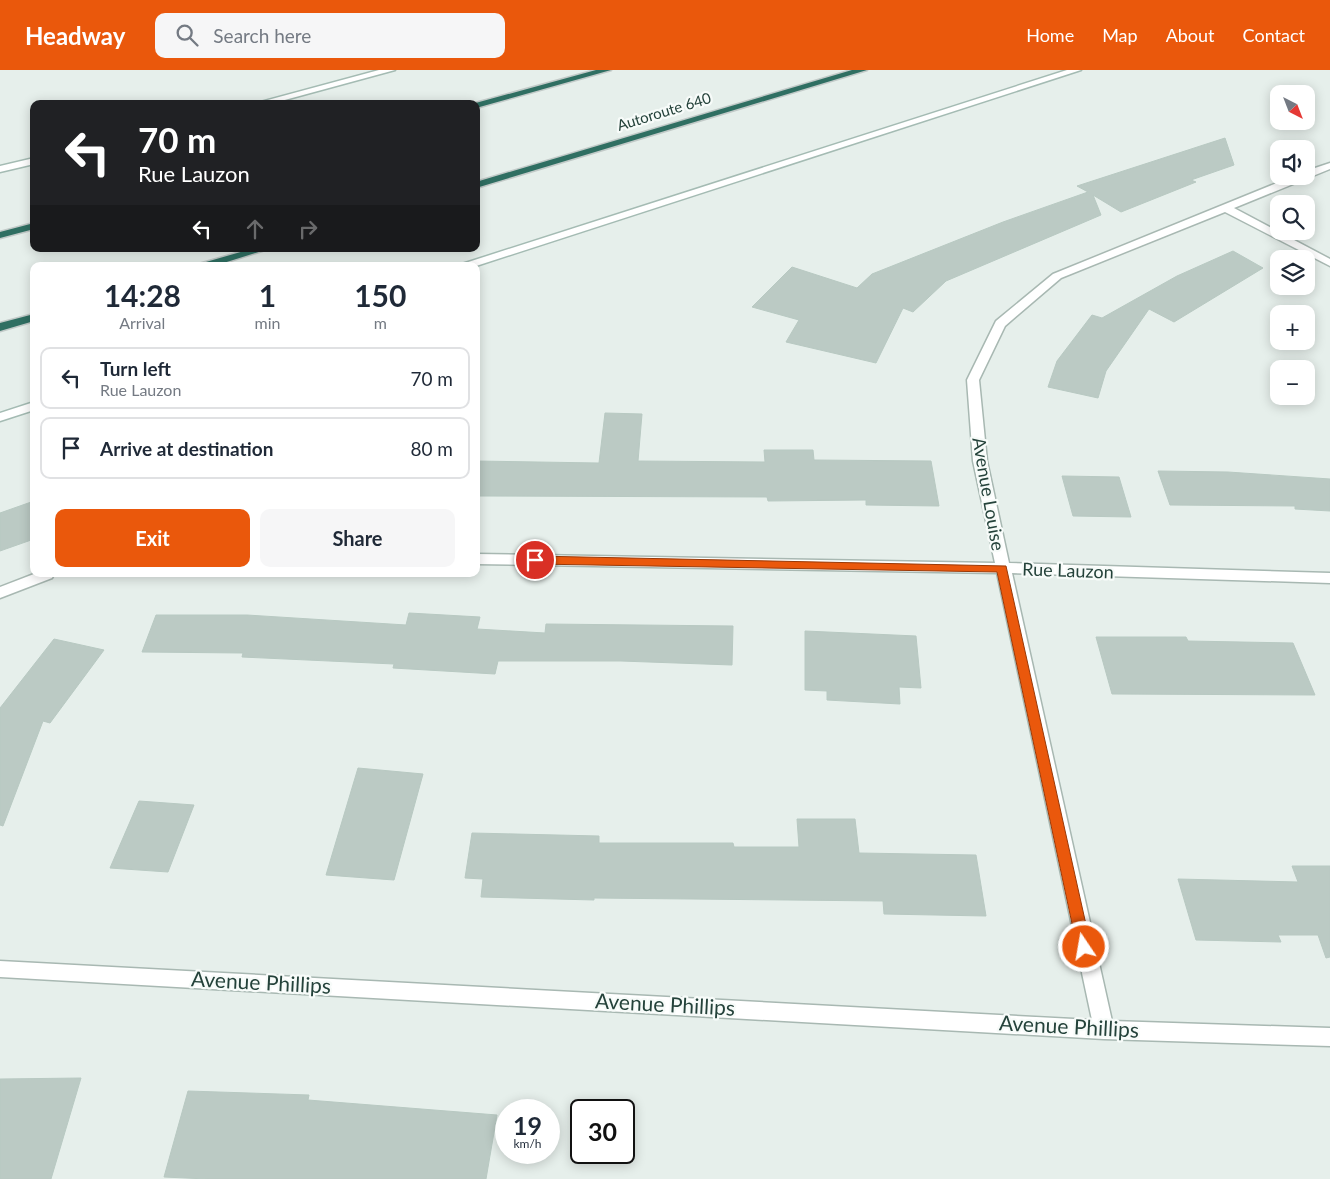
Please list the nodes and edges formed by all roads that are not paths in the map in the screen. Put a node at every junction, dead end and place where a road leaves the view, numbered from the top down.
1 (390, 70) edge
2 (606, 70) edge
3 (862, 70) edge
4 (1076, 70) edge
5 (274, 100) edge
6 (480, 105) edge
7 (30, 162) edge
8 (1330, 166) edge
9 (0, 169) edge
10 (1315, 172) edge
11 (480, 184) edge
12 (1283, 185) edge
13 (1226, 208) junction
14 (30, 227) edge
15 (0, 235) edge
16 (252, 252) edge
17 (217, 262) edge
18 (478, 262) edge
19 (1330, 262) edge
20 (30, 318) edge
21 (0, 327) edge
22 (30, 407) edge
23 (0, 417) edge
24 (480, 559) edge
25 (1002, 568) junction
26 (40, 577) edge
27 (1330, 578) edge
28 (0, 593) edge
29 (0, 969) edge
30 (1104, 1030) junction
31 (1330, 1037) edge

1 - 5 street
2 - 6 highway
3 - 11 highway, Autoroute 640
4 - 18 street
7 - 9 street
8 - 10 street, Avenue Louise
12 - 13 street, Avenue Louise
13 - 19 street
13 - 25 street, Avenue Louise
14 - 15 highway
16 - 17 highway
20 - 21 highway
22 - 23 street
24 - 25 street, Rue Lauzon
25 - 27 street, Rue Lauzon
25 - 30 street, Avenue Louise
26 - 28 street
29 - 30 street, Avenue Phillips
30 - 31 street, Avenue Phillips

